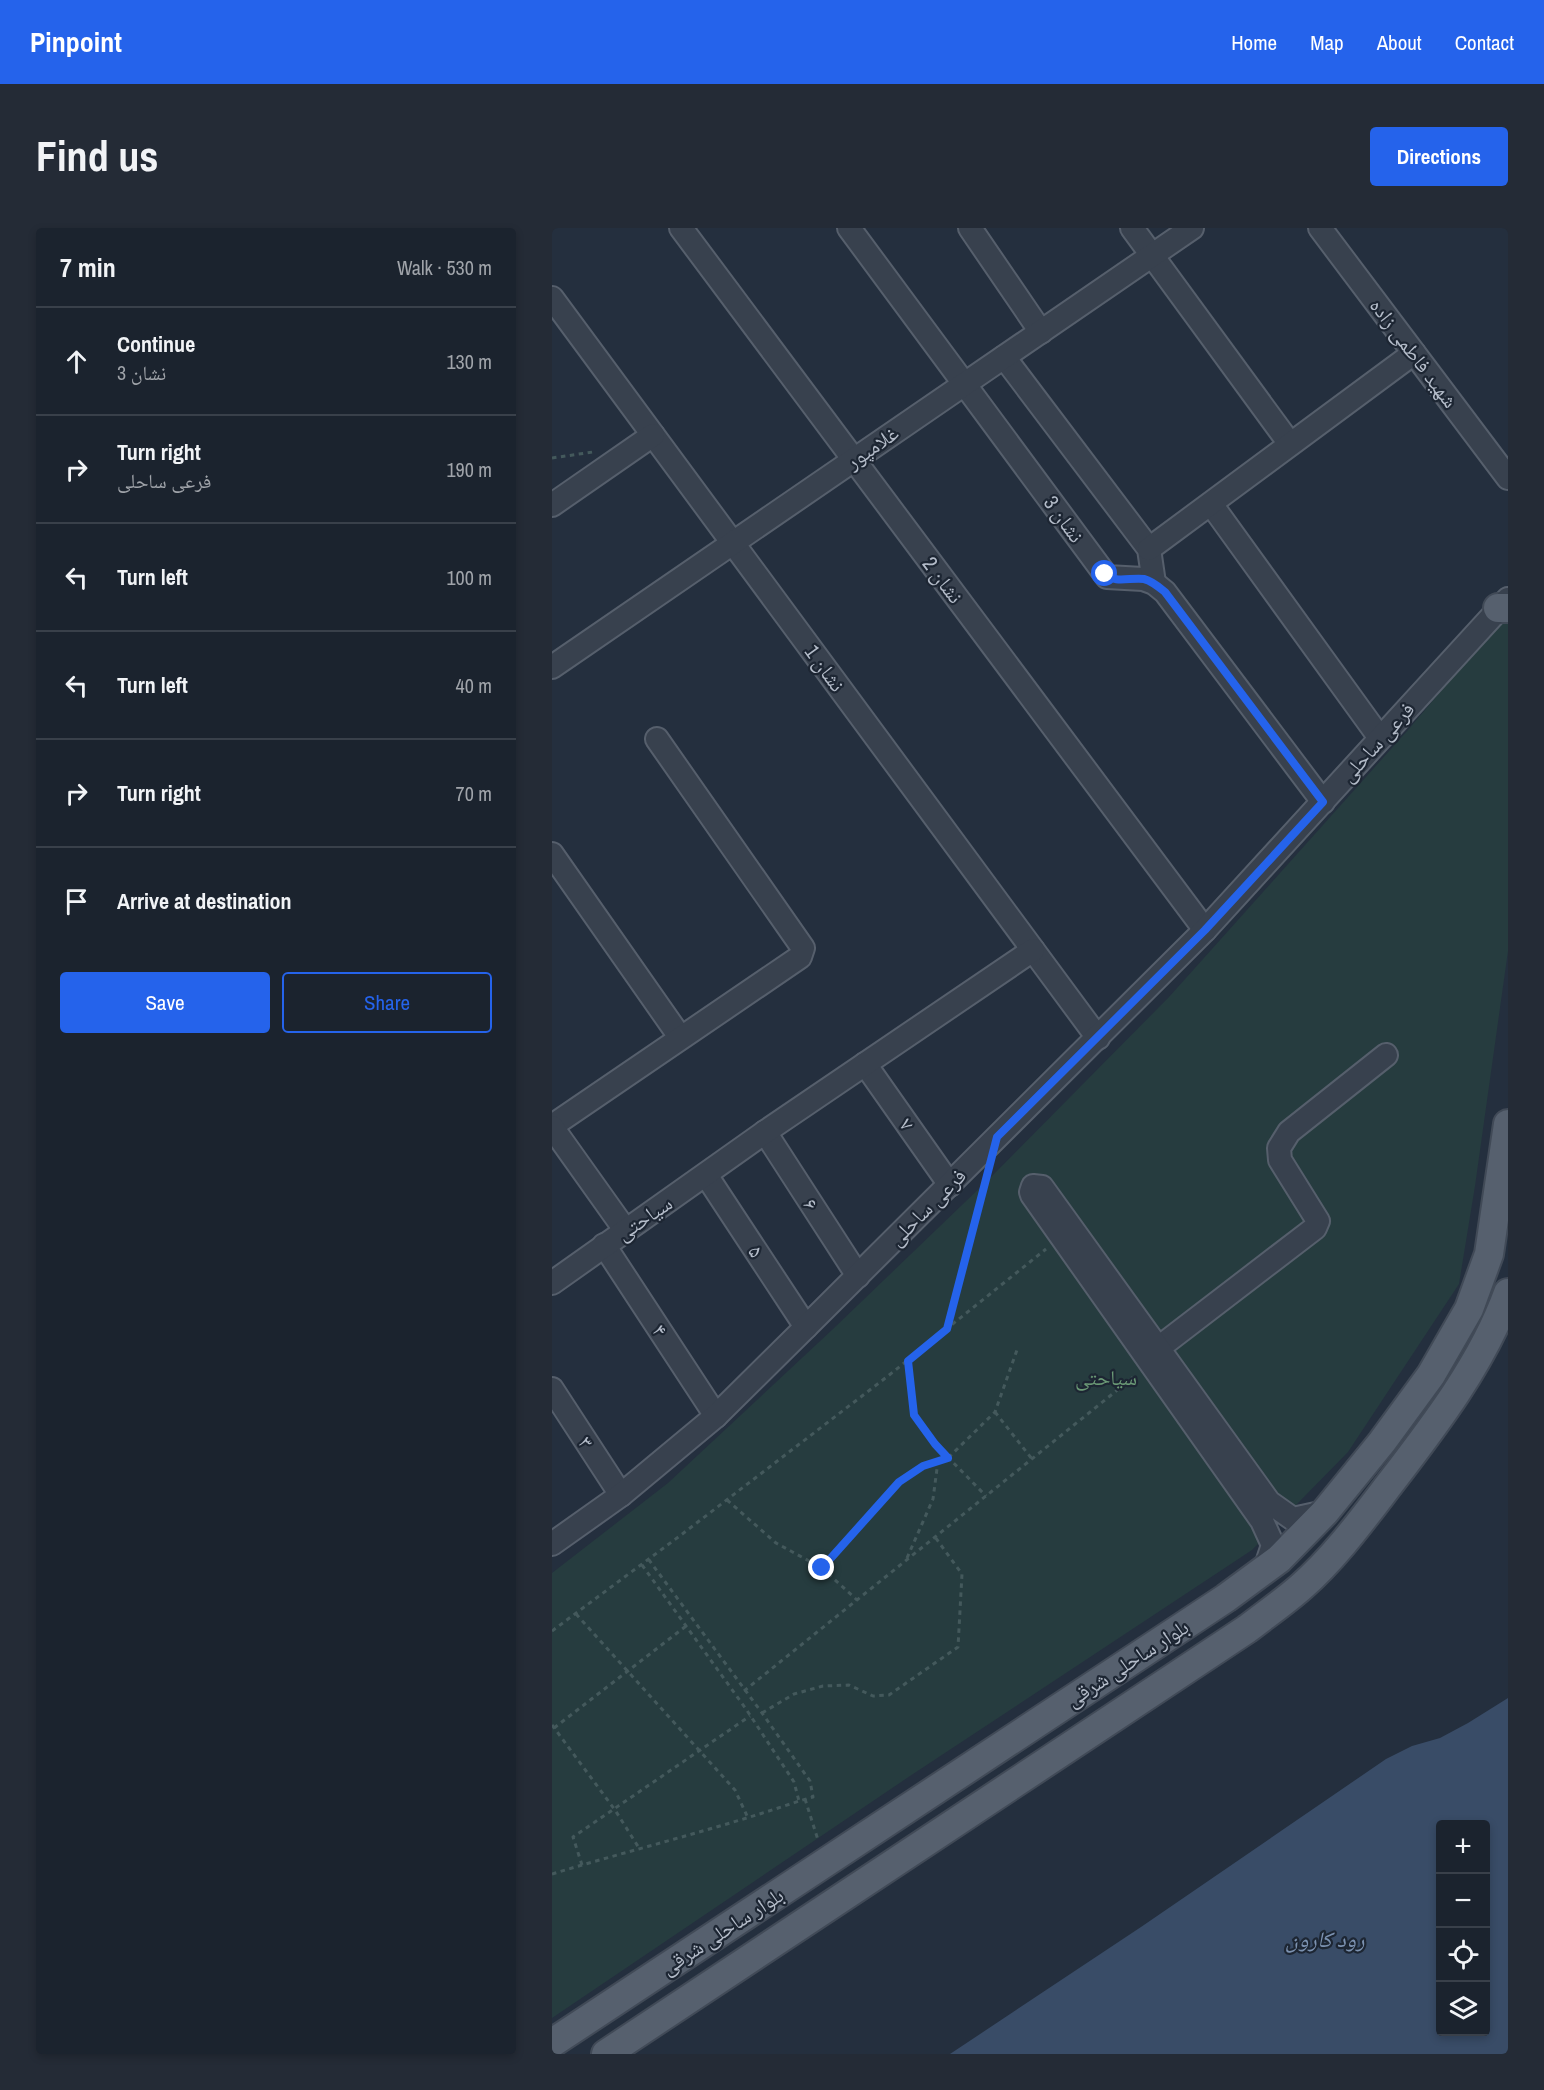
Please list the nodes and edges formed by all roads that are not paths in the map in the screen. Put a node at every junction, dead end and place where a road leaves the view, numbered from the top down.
1 (681, 228) edge
2 (849, 228) edge
3 (970, 228) edge
4 (1132, 228) edge
5 (1192, 228) edge
6 (1320, 228) edge
7 (1153, 255) junction
8 (552, 298) edge
9 (559, 323) edge
10 (1041, 332) junction
11 (1414, 354) junction
12 (1004, 357) junction
13 (964, 384) junction
14 (653, 435) junction
15 (1290, 444) junction
16 (854, 460) junction
17 (1508, 478) edge
18 (1211, 504) junction
19 (552, 505) edge
20 (733, 543) junction
21 (1149, 549) junction
22 (1154, 583) junction
23 (1506, 605) edge
24 (552, 667) edge
25 (1380, 738) junction
26 (657, 739) dead end
27 (1323, 802) junction
28 (552, 854) edge
29 (1205, 930) junction
30 (1033, 950) junction
31 (680, 1037) junction
32 (1098, 1038) junction
33 (1386, 1055) dead end
34 (865, 1064) junction
35 (1508, 1124) edge
36 (552, 1126) edge
37 (765, 1132) junction
38 (706, 1175) junction
39 (950, 1185) junction
40 (626, 1231) junction
41 (604, 1245) junction
42 (858, 1276) junction
43 (552, 1283) edge
44 (1508, 1293) edge
45 (807, 1327) junction
46 (1152, 1356) junction
47 (552, 1389) edge
48 (716, 1416) junction
49 (621, 1495) junction
50 (1325, 1512) junction
51 (1273, 1518) junction
52 (552, 1544) edge
53 (1265, 1569) junction
54 (552, 2043) edge
55 (606, 2054) edge

1 - 16 street, نشان 2
2 - 13 street, نشان 3
3 - 10 street
4 - 7 street
5 - 7 street, غلامپور
6 - 11 street, شهید فاطمی زاده
7 - 10 street, غلامپور
7 - 15 street
8 - 9 street, نشان 1
9 - 14 street, نشان 1
10 - 12 street, غلامپور
11 - 15 street
11 - 17 street, شهید فاطمی زاده
12 - 13 street, غلامپور
12 - 21 street
13 - 16 street, غلامپور
13 - 22 street, نشان 3
14 - 19 street
14 - 20 street, نشان 1
15 - 18 street
16 - 20 street, غلامپور
16 - 29 street, نشان 2
18 - 21 street
18 - 25 street
20 - 24 street, غلامپور
20 - 30 street, نشان 1
21 - 22 street
22 - 27 street
23 - 25 street, فرعی ساحلی
25 - 27 street, فرعی ساحلی
26 - 31 street
27 - 29 street, فرعی ساحلی
28 - 31 street
29 - 32 street, فرعی ساحلی
30 - 32 street, نشان 1
30 - 34 street, سیاحتی
31 - 36 street
32 - 39 street, فرعی ساحلی
33 - 46 street
34 - 37 street, سیاحتی
34 - 39 street, ۷
35 - 50 main road, بلوار ساحلی شرقی
36 - 40 street
37 - 38 street, سیاحتی
37 - 42 street, ۶
38 - 40 street, سیاحتی
38 - 45 street, ۵
39 - 42 street, فرعی ساحلی
40 - 41 street, سیاحتی
41 - 43 street, سیاحتی
41 - 48 street, ۴
42 - 45 street, فرعی ساحلی
44 - 55 main road, بلوار ساحلی شرقی
45 - 48 street, فرعی ساحلی
46 - 46 street
46 - 51 street
47 - 49 street, ۳
48 - 49 street, فرعی ساحلی
49 - 52 street, فرعی ساحلی
50 - 51 street
50 - 53 main road, بلوار ساحلی شرقی
51 - 53 street
53 - 54 main road, بلوار ساحلی شرقی

